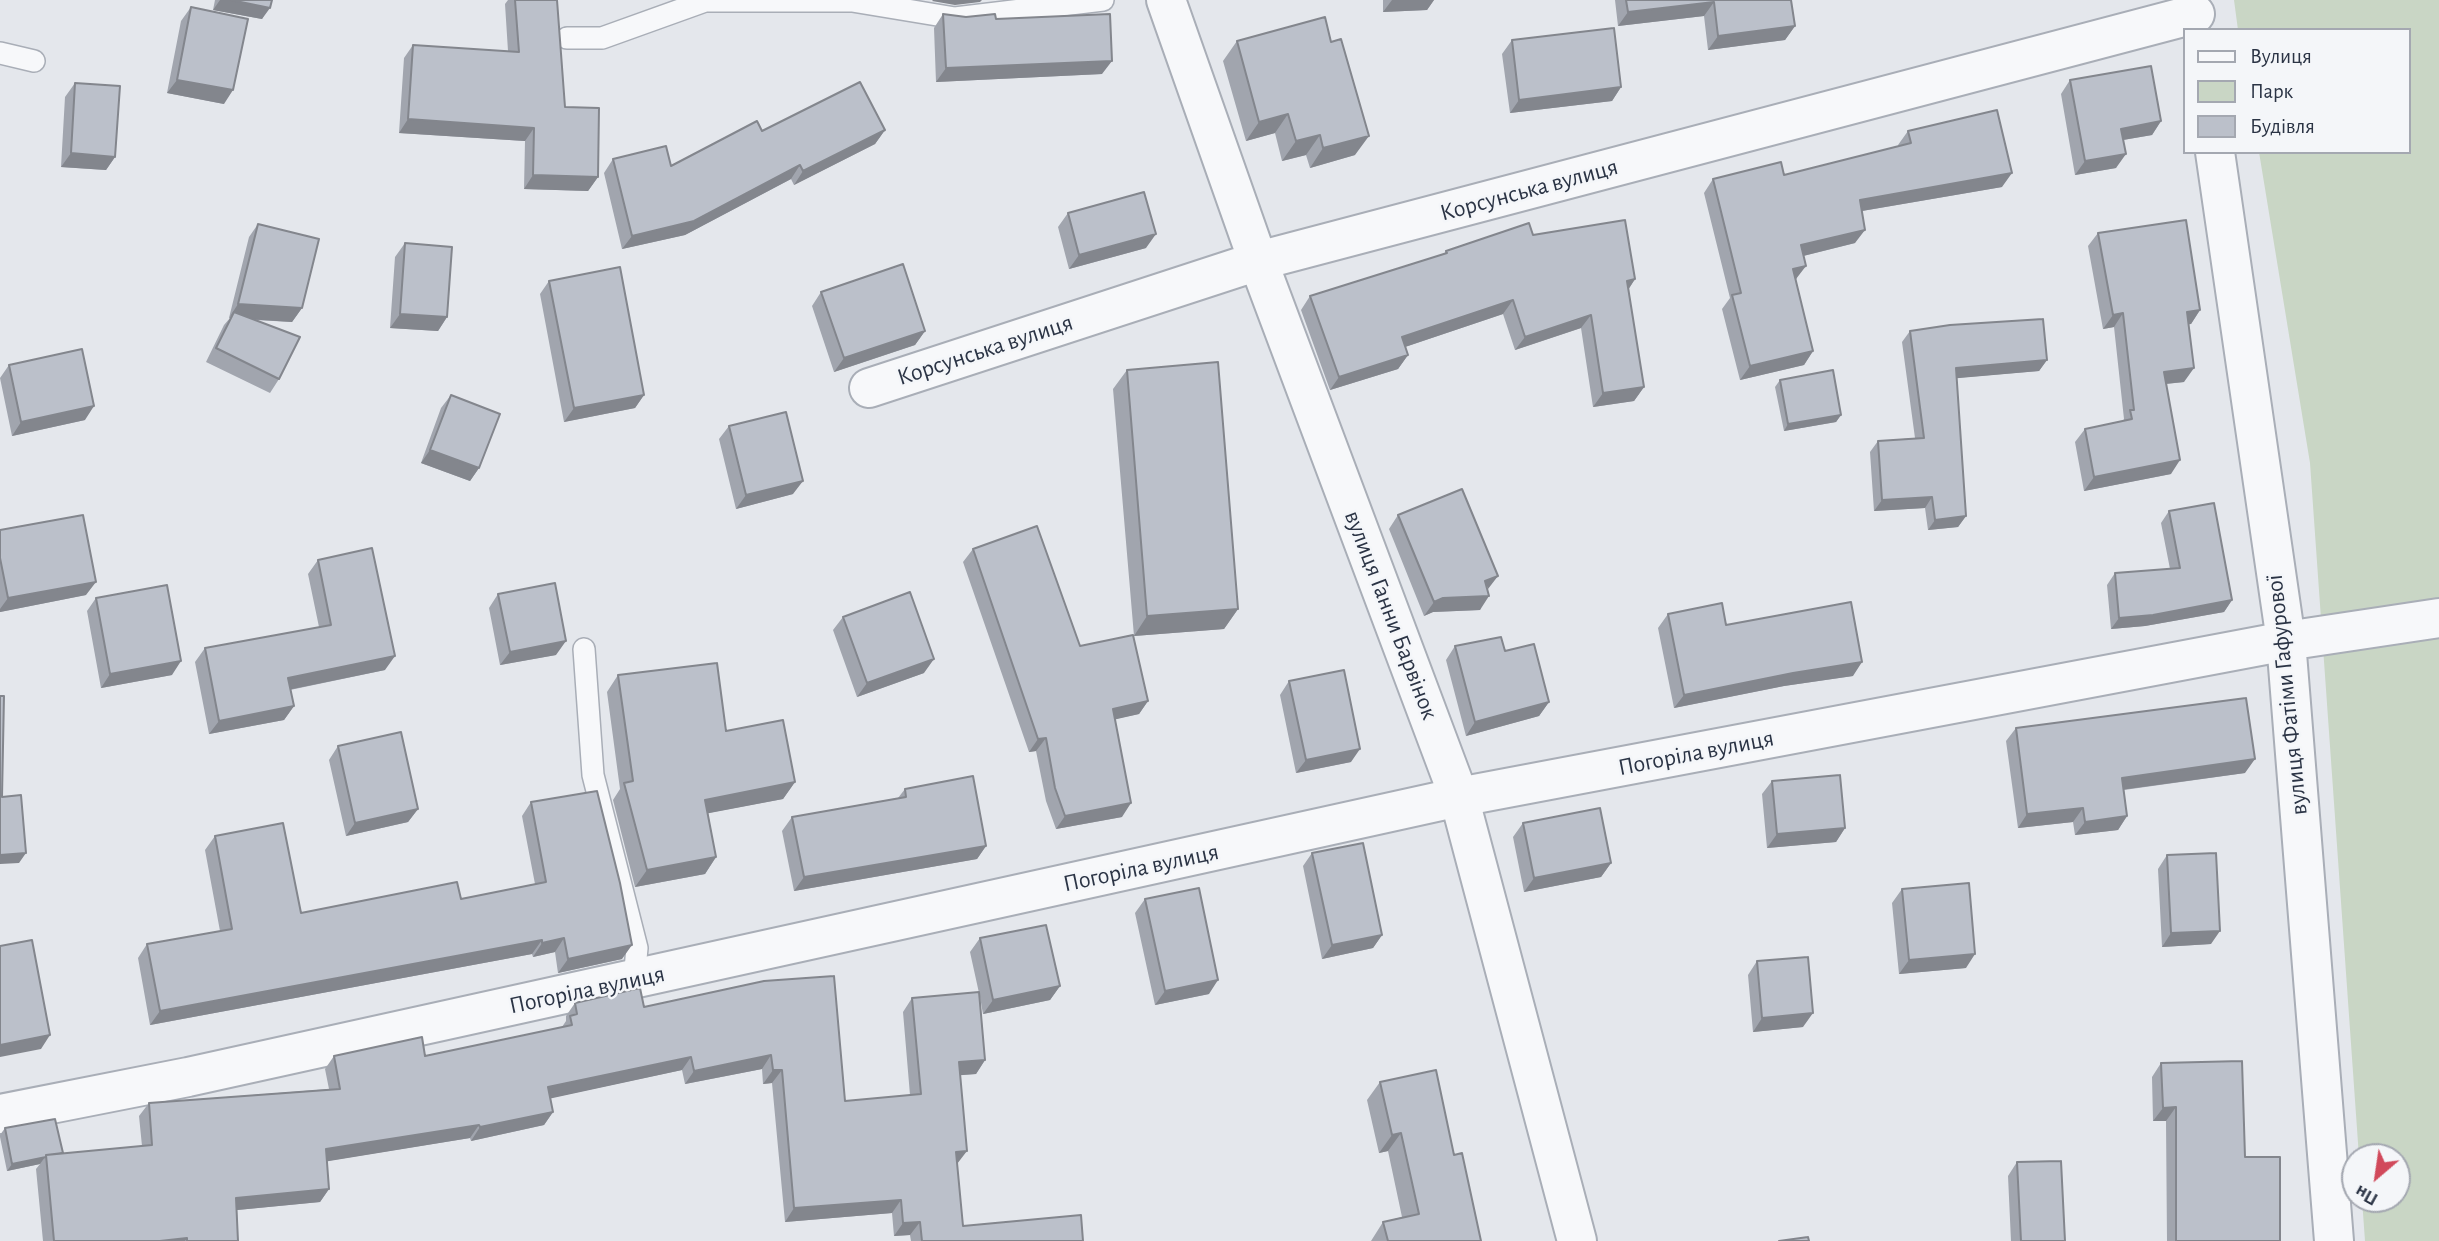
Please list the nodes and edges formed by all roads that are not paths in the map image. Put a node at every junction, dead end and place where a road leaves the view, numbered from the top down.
1 (1103, 0) edge
2 (1166, 0) edge
3 (2195, 15) edge
4 (567, 38) dead end
5 (0, 54) edge
6 (34, 61) dead end
7 (2215, 154) edge
8 (1258, 261) junction
9 (869, 388) dead end
10 (2439, 618) edge
11 (2286, 641) junction
12 (584, 649) dead end
13 (1459, 797) junction
14 (634, 980) junction
15 (0, 1114) edge
16 (1577, 1241) edge
17 (2334, 1241) edge

1 - 4 lane
2 - 8 street, вулиця Ганни Барвінок
3 - 8 street, Корсунська вулиця
5 - 6 lane
7 - 11 street, вулиця Фатіми Гафурової
8 - 9 street, Корсунська вулиця
8 - 13 street, вулиця Ганни Барвінок
10 - 11 street, Погоріла вулиця
11 - 13 street, Погоріла вулиця
11 - 17 street, вулиця Фатіми Гафурової
12 - 14 lane
13 - 14 street, Погоріла вулиця
13 - 16 street, вулиця Ганни Барвінок
14 - 15 street, Погоріла вулиця

